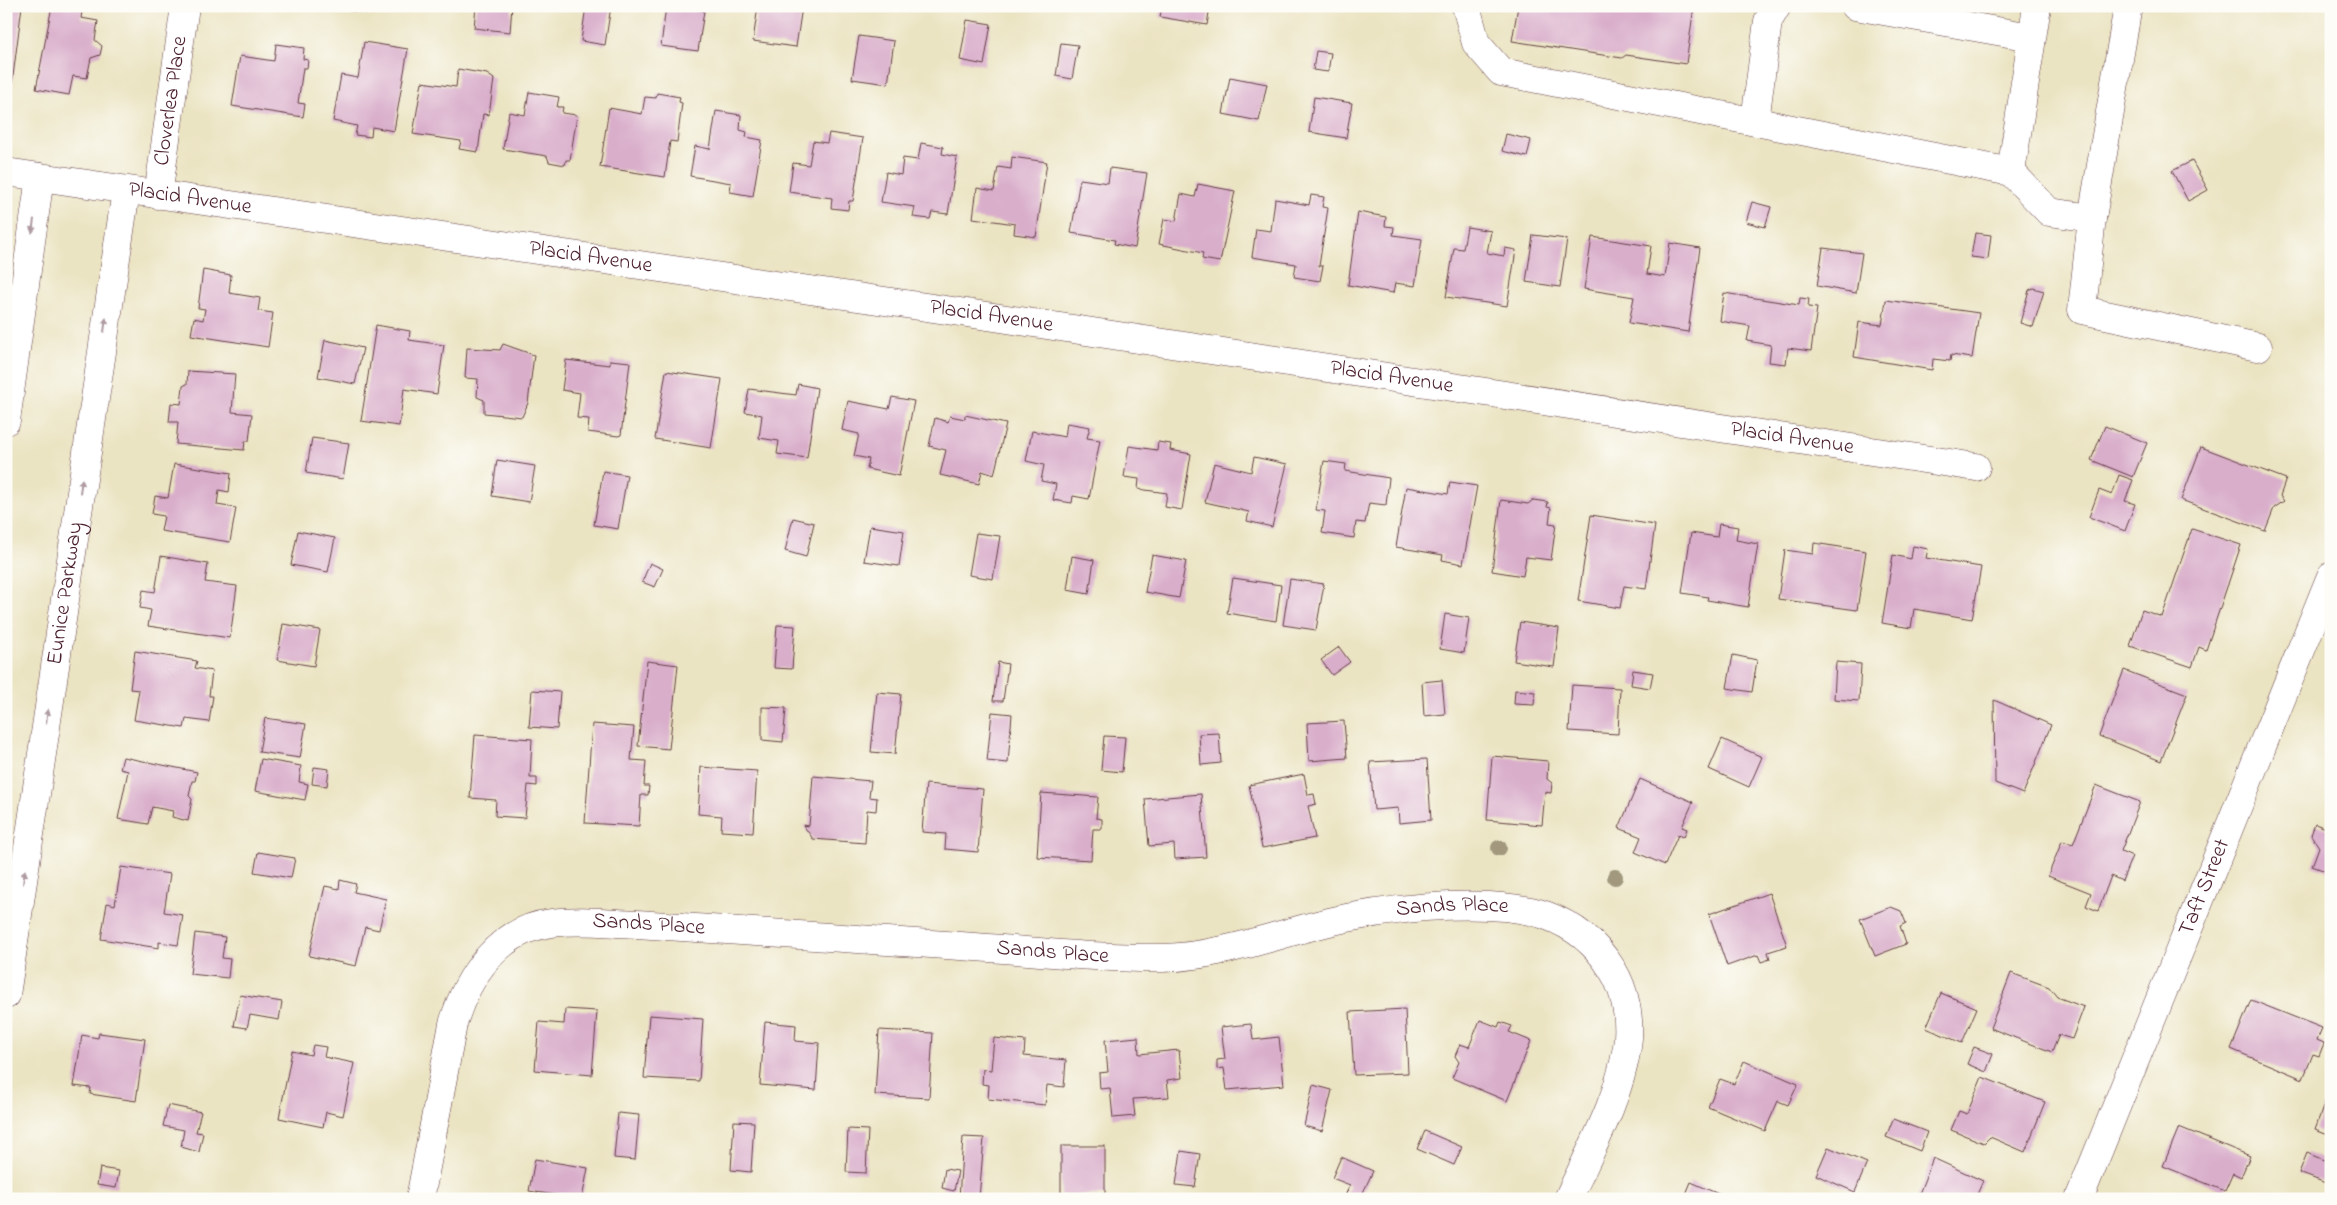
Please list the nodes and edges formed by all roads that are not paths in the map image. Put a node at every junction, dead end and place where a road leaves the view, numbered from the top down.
1 (185, 6) edge
2 (1466, 6) edge
3 (1777, 6) edge
4 (1855, 6) edge
5 (2037, 6) edge
6 (2128, 6) edge
7 (2031, 37) junction
8 (1755, 121) junction
9 (6, 172) edge
10 (2012, 172) junction
11 (40, 177) junction
12 (126, 191) junction
13 (158, 195) junction
14 (2092, 218) junction
15 (2258, 347) dead end
16 (6, 421) edge
17 (1976, 467) dead end
18 (2331, 576) edge
19 (6, 994) edge
20 (420, 1199) edge
21 (1568, 1199) edge
22 (2079, 1199) edge

1 - 13 street, Cloverlea Place
2 - 8 street
3 - 8 street
4 - 7 street
5 - 7 street
6 - 14 street
7 - 10 street
8 - 10 street
9 - 11 street, Placid Avenue
10 - 14 street
11 - 12 street, Placid Avenue
11 -> 16 street
12 - 13 street, Placid Avenue
19 -> 12 street, Eunice Parkway
13 - 17 street, Placid Avenue
14 - 15 street
18 - 22 street, Taft Street
20 - 21 street, Sands Place

